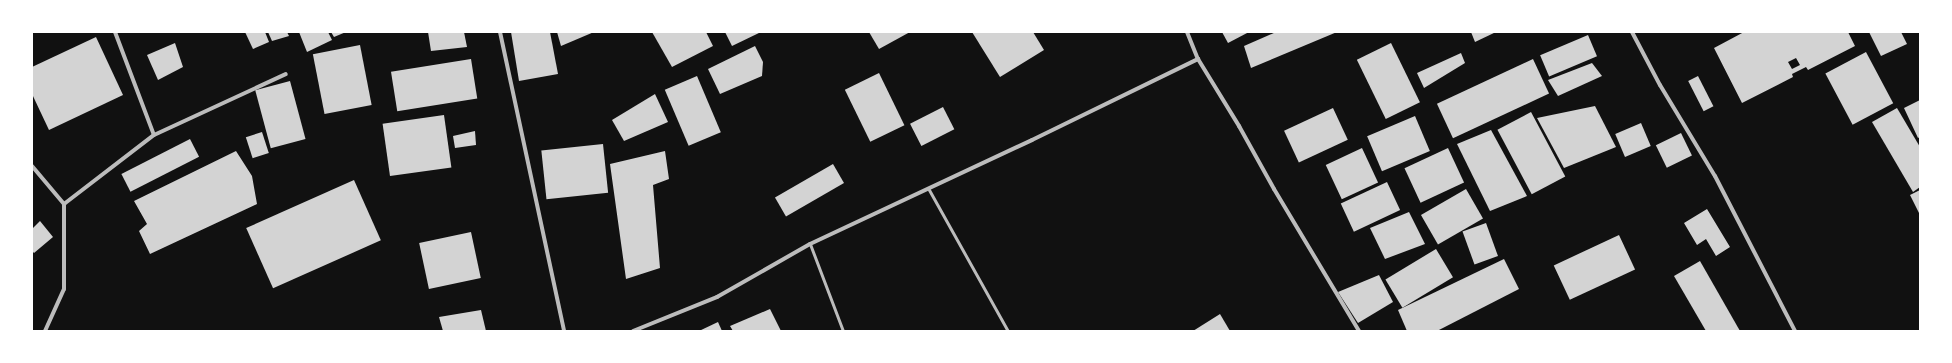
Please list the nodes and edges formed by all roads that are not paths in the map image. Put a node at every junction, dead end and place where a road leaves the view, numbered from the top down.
1 (115, 32) edge
2 (500, 32) edge
3 (1187, 32) edge
4 (1632, 32) edge
5 (1198, 59) junction
6 (286, 74) dead end
7 (154, 136) junction
8 (32, 166) edge
9 (928, 188) junction
10 (64, 204) junction
11 (810, 244) junction
12 (45, 331) edge
13 (564, 331) edge
14 (633, 331) edge
15 (843, 331) edge
16 (1008, 331) edge
17 (1359, 331) edge
18 (1795, 331) edge

1 - 7 street
2 - 13 street
3 - 5 street
4 - 18 street
5 - 9 street
5 - 17 street
6 - 7 street
7 - 10 street
8 - 10 street
9 - 11 street
9 - 16 lane
10 - 12 street
11 - 14 street
11 - 15 lane

